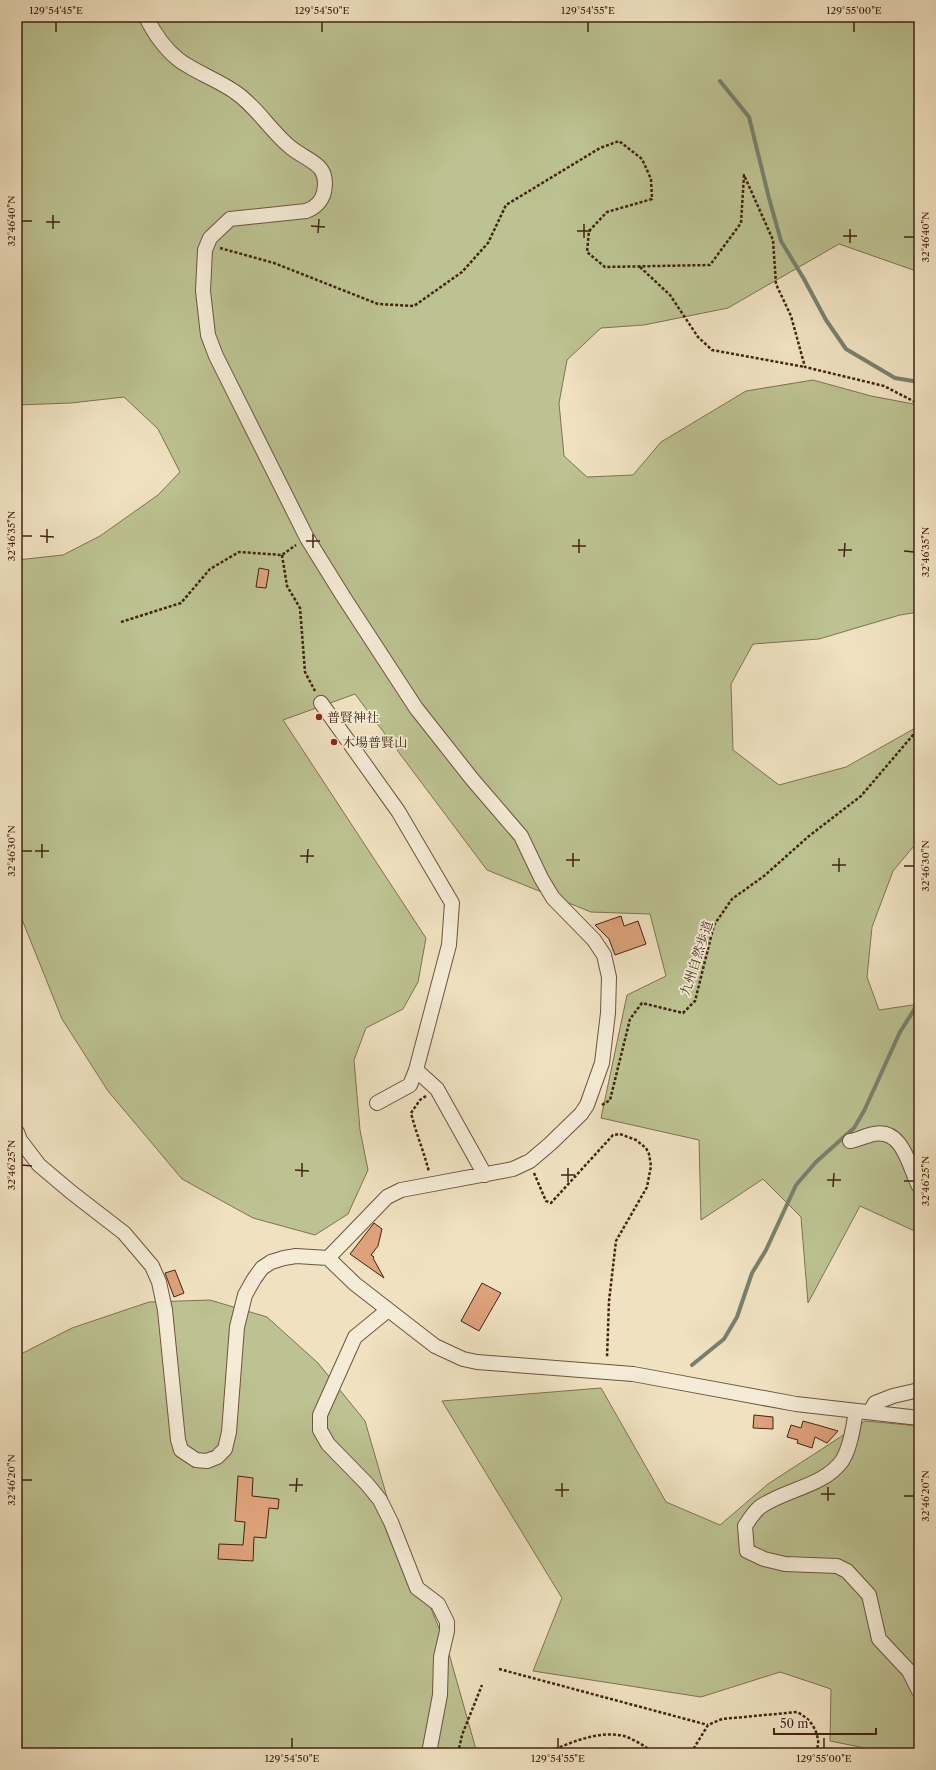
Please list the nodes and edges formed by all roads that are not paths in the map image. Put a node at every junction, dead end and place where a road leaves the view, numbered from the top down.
1 (146, 17) edge
2 (322, 703) road end
3 (416, 1070) junction
4 (377, 1103) dead end
5 (17, 1132) edge
6 (850, 1141) dead end
7 (485, 1175) junction
8 (919, 1186) edge
9 (328, 1258) junction
10 (388, 1310) junction
11 (919, 1390) edge
12 (856, 1411) junction
13 (870, 1412) junction
14 (919, 1418) edge
15 (919, 1691) edge
16 (429, 1753) edge

1 - 7 street
2 - 3 street
3 - 4 street
3 - 7 street
5 - 9 street
6 - 8 street
7 - 9 street
9 - 10 street
10 - 12 street
10 - 16 street
11 - 13 street
12 - 13 street
12 - 15 street
13 - 14 street

